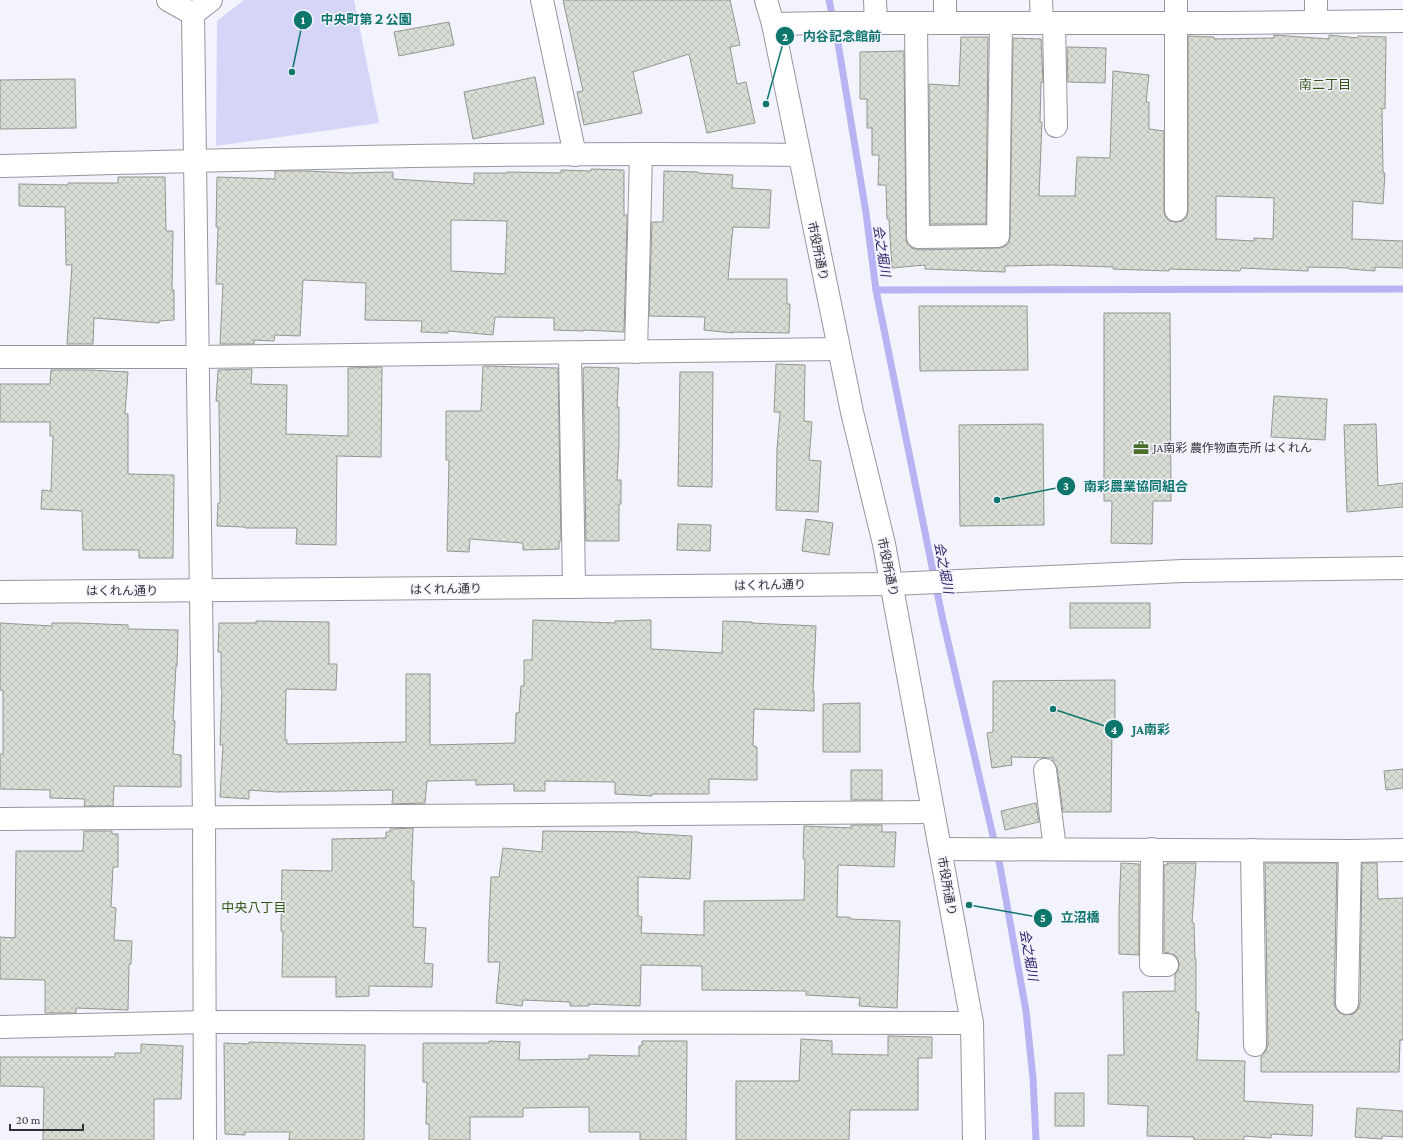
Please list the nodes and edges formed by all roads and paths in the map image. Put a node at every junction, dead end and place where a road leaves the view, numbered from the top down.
1 (168, 0) edge
2 (211, 0) edge
3 (542, 0) edge
4 (766, 0) edge
5 (875, 0) edge
6 (945, 0) edge
7 (1041, 0) edge
8 (1176, 0) edge
9 (1316, 0) edge
10 (193, 14) junction
11 (1403, 21) edge
12 (1316, 22) junction
13 (916, 23) junction
14 (945, 23) junction
15 (1001, 23) junction
16 (1048, 23) junction
17 (1177, 23) junction
18 (773, 24) junction
19 (876, 24) junction
20 (1056, 126) dead end
21 (575, 155) junction
22 (641, 155) junction
23 (799, 155) junction
24 (195, 161) junction
25 (0, 166) edge
26 (1176, 210) dead end
27 (838, 349) junction
28 (636, 352) junction
29 (570, 353) junction
30 (0, 357) edge
31 (197, 357) junction
32 (1403, 568) edge
33 (892, 584) junction
34 (574, 587) junction
35 (201, 591) junction
36 (0, 592) edge
37 (1045, 770) dead end
38 (933, 812) junction
39 (204, 816) junction
40 (0, 819) edge
41 (949, 849) junction
42 (1055, 849) junction
43 (1152, 849) junction
44 (1252, 850) junction
45 (1403, 850) edge
46 (1350, 851) junction
47 (1168, 965) dead end
48 (1347, 1003) dead end
49 (205, 1022) junction
50 (972, 1023) junction
51 (0, 1027) edge
52 (1255, 1045) dead end
53 (205, 1140) edge
54 (974, 1140) edge

1 - 10 street
2 - 10 street
3 - 21 street
4 - 18 street, 市役所通り
5 - 19 street
6 - 14 street
7 - 16 street
8 - 17 street
9 - 12 street
10 - 24 street
11 - 12 street
12 - 17 street
13 - 14 street
13 - 15 street
13 - 19 street
14 - 15 street
15 - 16 street
16 - 17 street
16 - 20 street
17 - 26 street
18 - 19 street
18 - 23 street, 市役所通り
21 - 22 street
21 - 24 street
22 - 23 street
22 - 28 street
23 - 27 street, 市役所通り
24 - 25 street
24 - 31 street
27 - 28 street
27 - 33 street, 市役所通り
28 - 29 street
29 - 31 street
29 - 34 street
30 - 31 street
31 - 35 street
32 - 33 street, はくれん通り
33 - 34 street, はくれん通り
33 - 38 street, 市役所通り
34 - 35 street, はくれん通り
35 - 36 street, はくれん通り
35 - 39 street
37 - 42 street
38 - 39 street
38 - 41 street, 市役所通り
39 - 40 street
39 - 49 street
41 - 42 street
41 - 50 street, 市役所通り
42 - 43 street
43 - 44 street
43 - 47 street
44 - 46 street
44 - 52 street
45 - 46 street
46 - 48 street
49 - 50 street
49 - 51 street
49 - 53 street
50 - 54 street, 市役所通り

